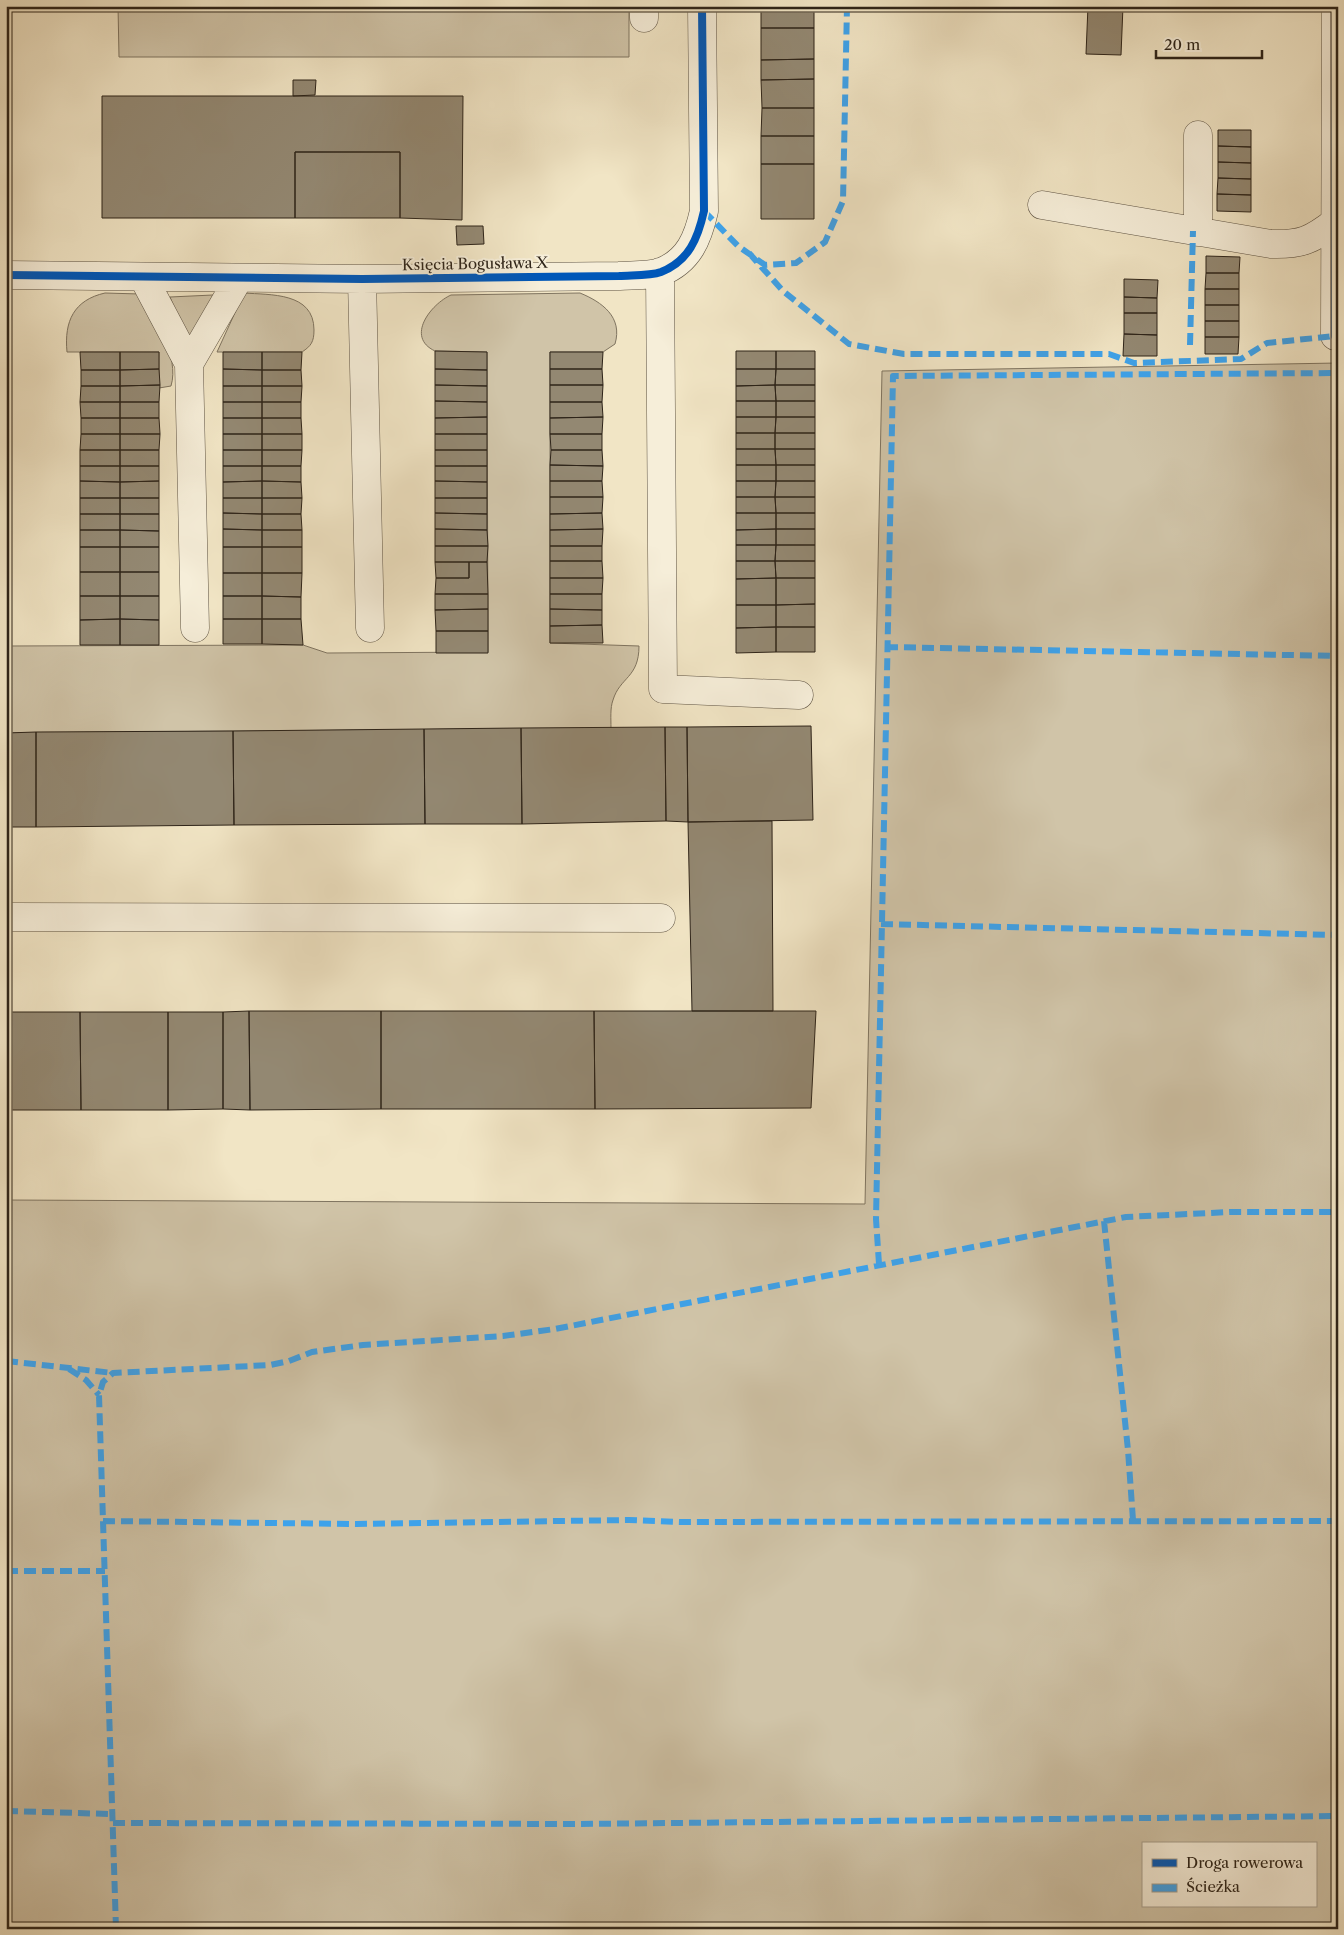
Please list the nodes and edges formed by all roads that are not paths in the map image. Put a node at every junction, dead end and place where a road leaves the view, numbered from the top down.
1 (702, 6) edge
2 (1336, 6) edge
3 (1198, 134) dead end
4 (1042, 205) dead end
5 (1336, 222) junction
6 (1198, 232) junction
7 (660, 272) junction
8 (6, 275) edge
9 (143, 277) junction
10 (239, 278) junction
11 (362, 279) junction
12 (1335, 336) dead end
13 (189, 364) junction
14 (195, 628) dead end
15 (370, 628) dead end
16 (799, 695) dead end
17 (6, 917) edge
18 (661, 918) dead end

1 - 7 street, Księcia Bogusława X
2 - 5 street
3 - 6 street
4 - 6 street
5 - 6 street
5 - 12 street
7 - 11 street, Księcia Bogusława X
7 - 16 street
8 - 9 street, Księcia Bogusława X
9 - 10 street, Księcia Bogusława X
9 - 13 street
10 - 11 street, Księcia Bogusława X
10 - 13 street
11 - 15 street
13 - 14 street
17 - 18 street

